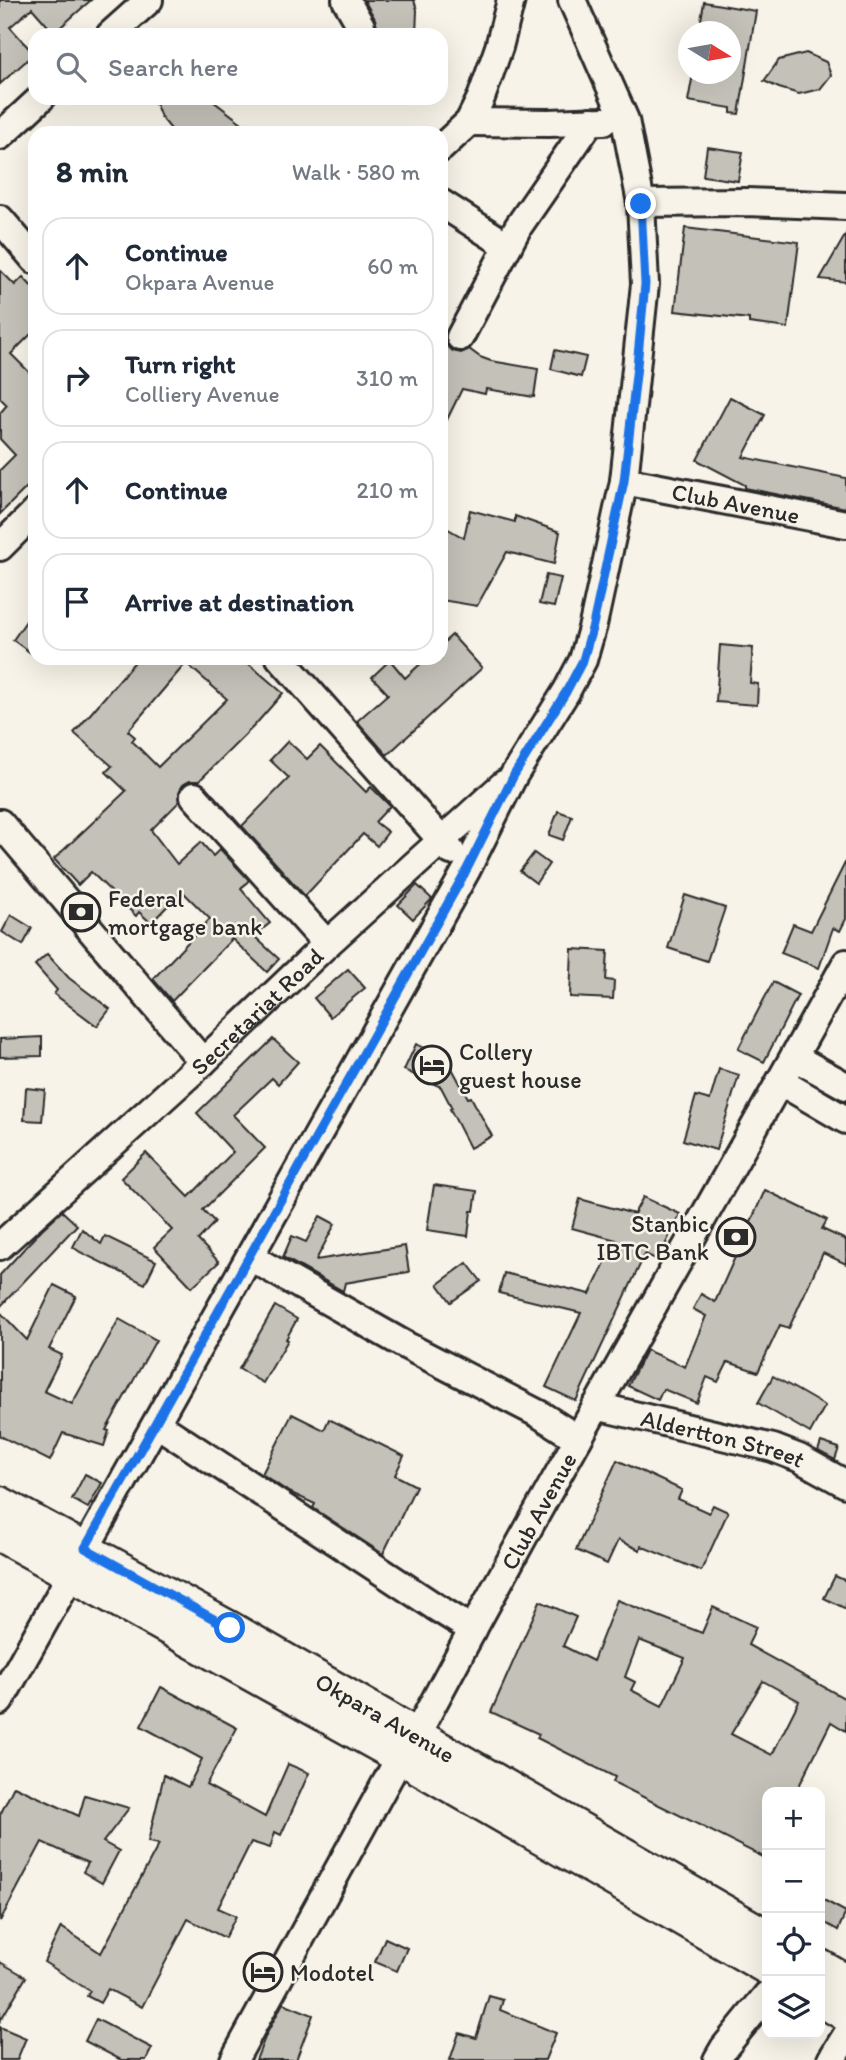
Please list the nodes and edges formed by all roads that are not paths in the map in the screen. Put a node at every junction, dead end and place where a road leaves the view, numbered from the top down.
1 (149, 0) edge
2 (346, 0) edge
3 (511, 0) edge
4 (572, 0) edge
5 (361, 26) dead end
6 (118, 28) edge
7 (33, 105) edge
8 (625, 120) junction
9 (591, 121) junction
10 (469, 122) junction
11 (0, 136) edge
12 (448, 142) edge
13 (641, 204) junction
14 (846, 206) edge
15 (448, 207) edge
16 (0, 219) edge
17 (508, 246) junction
18 (28, 252) edge
19 (460, 337) dead end
20 (624, 481) junction
21 (28, 519) edge
22 (846, 524) edge
23 (0, 547) edge
24 (286, 665) edge
25 (514, 775) junction
26 (194, 796) dead end
27 (0, 823) edge
28 (441, 839) junction
29 (466, 871) junction
30 (327, 944) junction
31 (846, 963) edge
32 (794, 1057) junction
33 (203, 1062) junction
34 (781, 1082) junction
35 (846, 1086) edge
36 (846, 1120) edge
37 (0, 1246) edge
38 (250, 1257) junction
39 (596, 1406) junction
40 (157, 1424) junction
41 (578, 1439) junction
42 (846, 1484) edge
43 (0, 1503) edge
44 (0, 1535) edge
45 (78, 1561) junction
46 (473, 1630) junction
47 (0, 1701) edge
48 (408, 1745) junction
49 (762, 1933) edge
50 (762, 1965) edge
51 (825, 1969) edge
52 (846, 1981) edge
53 (762, 2001) edge
54 (825, 2002) edge
55 (846, 2015) edge
56 (846, 2036) edge
57 (234, 2060) edge
58 (717, 2060) edge
59 (831, 2060) edge

1 - 6 street
2 - 5 street
3 - 10 street
4 - 8 street
7 - 11 street
8 - 9 street
8 - 13 street
9 - 10 street
9 - 17 street
10 - 12 street
13 - 14 street
13 - 20 street
15 - 17 street
16 - 18 street
17 - 19 street
20 - 22 street, Club Avenue
20 - 25 street
21 - 23 street
24 - 28 street
25 - 28 street, Secretariat Road
25 - 29 street
26 - 30 street
27 - 33 street
28 - 29 street
28 - 30 street, Secretariat Road
29 - 38 street
30 - 33 street, Secretariat Road
31 - 32 street, Club Avenue
32 - 34 street, Club Avenue
32 - 35 street
33 - 37 street, Secretariat Road
34 - 36 street
34 - 39 street, Club Avenue
38 - 40 street
38 - 41 street
39 - 41 street, Club Avenue
39 - 42 street, Aldertton Street
40 - 45 street
40 - 46 street
41 - 46 street, Club Avenue
43 - 45 main road, Okpara Avenue
44 - 45 main road, Okpara Avenue
45 - 47 street
45 - 48 main road, Okpara Avenue
46 - 48 street, Club Avenue
48 - 49 main road, Okpara Avenue
48 - 50 main road, Okpara Avenue
48 - 57 street, Club Avenue
51 - 52 main road
53 - 58 street
54 - 55 main road
56 - 59 street

